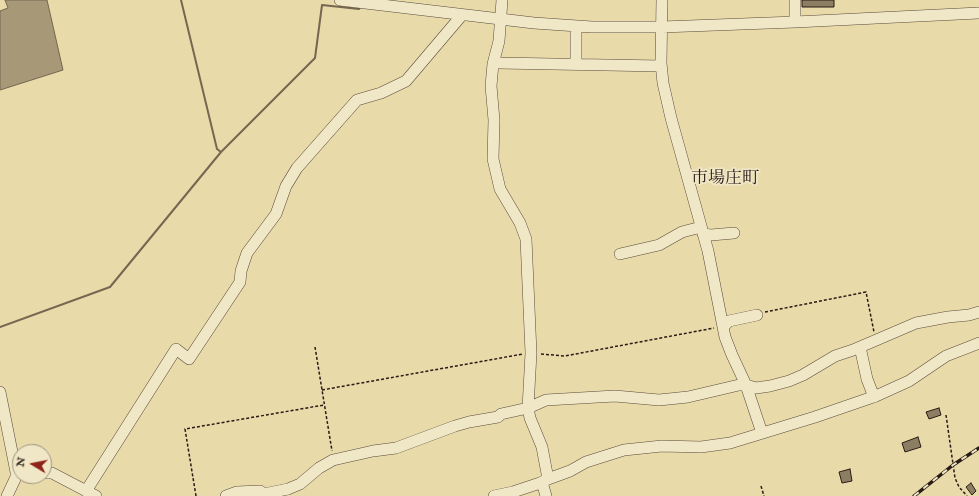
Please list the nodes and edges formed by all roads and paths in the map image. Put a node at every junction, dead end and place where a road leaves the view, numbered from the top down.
1 (340, 0) edge
2 (502, 0) edge
3 (662, 0) edge
4 (795, 0) edge
5 (368, 2) edge
6 (979, 14) edge
7 (462, 15) junction
8 (501, 19) junction
9 (795, 22) junction
10 (576, 26) junction
11 (662, 27) junction
12 (494, 60) junction
13 (576, 64) junction
14 (661, 66) junction
15 (702, 230) junction
16 (734, 233) dead end
17 (620, 254) dead end
18 (979, 312) edge
19 (757, 315) joint
20 (724, 326) junction
21 (875, 340) junction
22 (979, 343) edge
23 (315, 347) dead end
24 (860, 347) junction
25 (533, 353) junction
26 (746, 385) junction
27 (322, 390) junction
28 (0, 392) edge
29 (874, 397) junction
30 (324, 405) junction
31 (528, 408) junction
32 (946, 415) dead end
33 (762, 433) junction
34 (13, 444) edge
35 (333, 460) junction
36 (52, 473) edge
37 (545, 481) junction
38 (13, 484) edge
39 (761, 486) dead end
40 (91, 493) edge
41 (7, 496) edge
42 (196, 496) edge
43 (226, 496) edge
44 (494, 496) edge
45 (546, 496) edge
46 (764, 496) edge
47 (967, 496) edge

1 - 5 street
2 - 8 street
3 - 11 street
4 - 9 street
5 - 7 street
6 - 9 street
7 - 8 street
7 - 40 street
8 - 10 street
8 - 12 street
9 - 11 street
10 - 11 street
10 - 13 street
11 - 14 street
12 - 13 street
12 - 25 street
13 - 14 street
14 - 15 street
15 - 16 street
15 - 17 street
15 - 20 street
18 - 21 street
19 - 20 street
19 - 21 path
20 - 25 path
20 - 26 street
21 - 24 street
22 - 29 street
23 - 27 path
24 - 26 street
24 - 29 street
25 - 27 path
25 - 31 street
26 - 31 street
26 - 33 street
27 - 30 path
28 - 34 street
29 - 33 street
30 - 35 path
30 - 42 path
31 - 35 street
31 - 37 street
32 - 47 path
33 - 37 street
35 - 43 street
36 - 40 street
37 - 44 street
37 - 45 street
38 - 41 street
39 - 46 path

